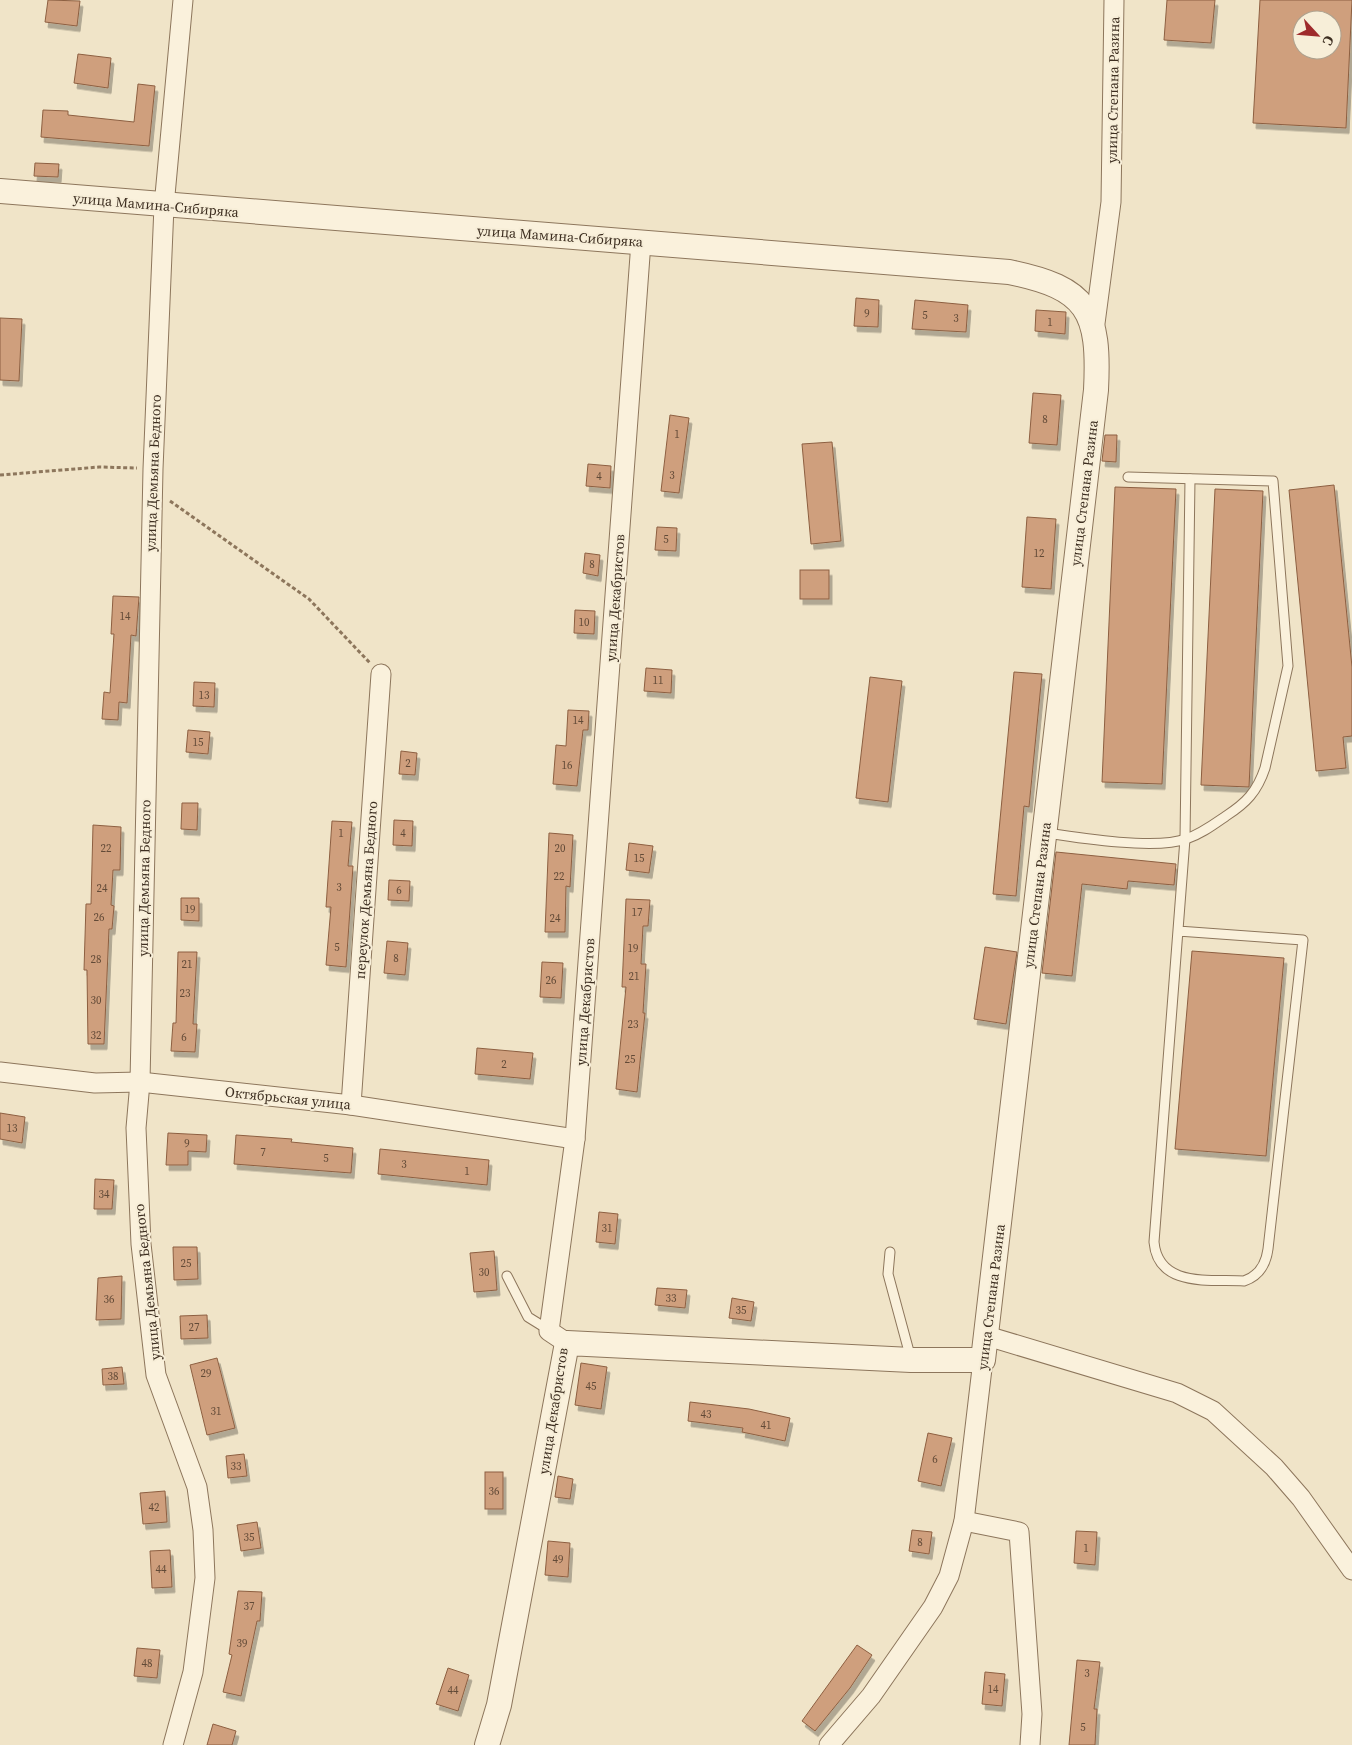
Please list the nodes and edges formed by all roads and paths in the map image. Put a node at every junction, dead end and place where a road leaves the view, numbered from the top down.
1 (183, 0) edge
2 (1114, 0) edge
3 (0, 191) edge
4 (164, 206) junction
5 (641, 242) junction
6 (1094, 331) junction
7 (153, 469) junction
8 (0, 475) edge
9 (1128, 477) dead end
10 (1190, 478) junction
11 (152, 488) junction
12 (381, 674) joint
13 (1044, 833) junction
14 (1185, 839) junction
15 (1178, 930) junction
16 (0, 1072) edge
17 (140, 1082) junction
18 (351, 1105) junction
19 (575, 1139) junction
20 (890, 1252) dead end
21 (507, 1276) dead end
22 (987, 1336) junction
23 (558, 1337) junction
24 (911, 1360) junction
25 (983, 1360) junction
26 (964, 1521) junction
27 (1352, 1570) edge
28 (173, 1745) edge
29 (487, 1745) edge
30 (829, 1745) edge
31 (1030, 1745) edge

1 - 4 street, улица Демьяна Бедного
2 - 6 street, улица Степана Разина
3 - 4 street, улица Мамина-Сибиряка
4 - 5 street, улица Мамина-Сибиряка
4 - 7 street, улица Демьяна Бедного
5 - 6 street, улица Мамина-Сибиряка
5 - 19 street, улица Декабристов
6 - 13 street, улица Степана Разина
7 - 8 path
7 - 11 street, улица Демьяна Бедного
9 - 10 lane
10 - 14 lane
10 - 14 lane
11 - 12 path
11 - 17 street, улица Демьяна Бедного
12 - 18 street, переулок Демьяна Бедного
13 - 14 lane
13 - 22 street, улица Степана Разина
14 - 15 lane
15 - 15 lane
16 - 17 street, Октябрьская улица
17 - 18 street, Октябрьская улица
17 - 28 street, улица Демьяна Бедного
18 - 19 street, Октябрьская улица
19 - 23 street, улица Декабристов
20 - 24 lane
21 - 23 lane
22 - 25 street, улица Степана Разина
22 - 27 street
23 - 24 street
23 - 29 street, улица Декабристов
24 - 25 street
25 - 26 street, улица Степана Разина
26 - 30 street, улица Степана Разина
26 - 31 street

